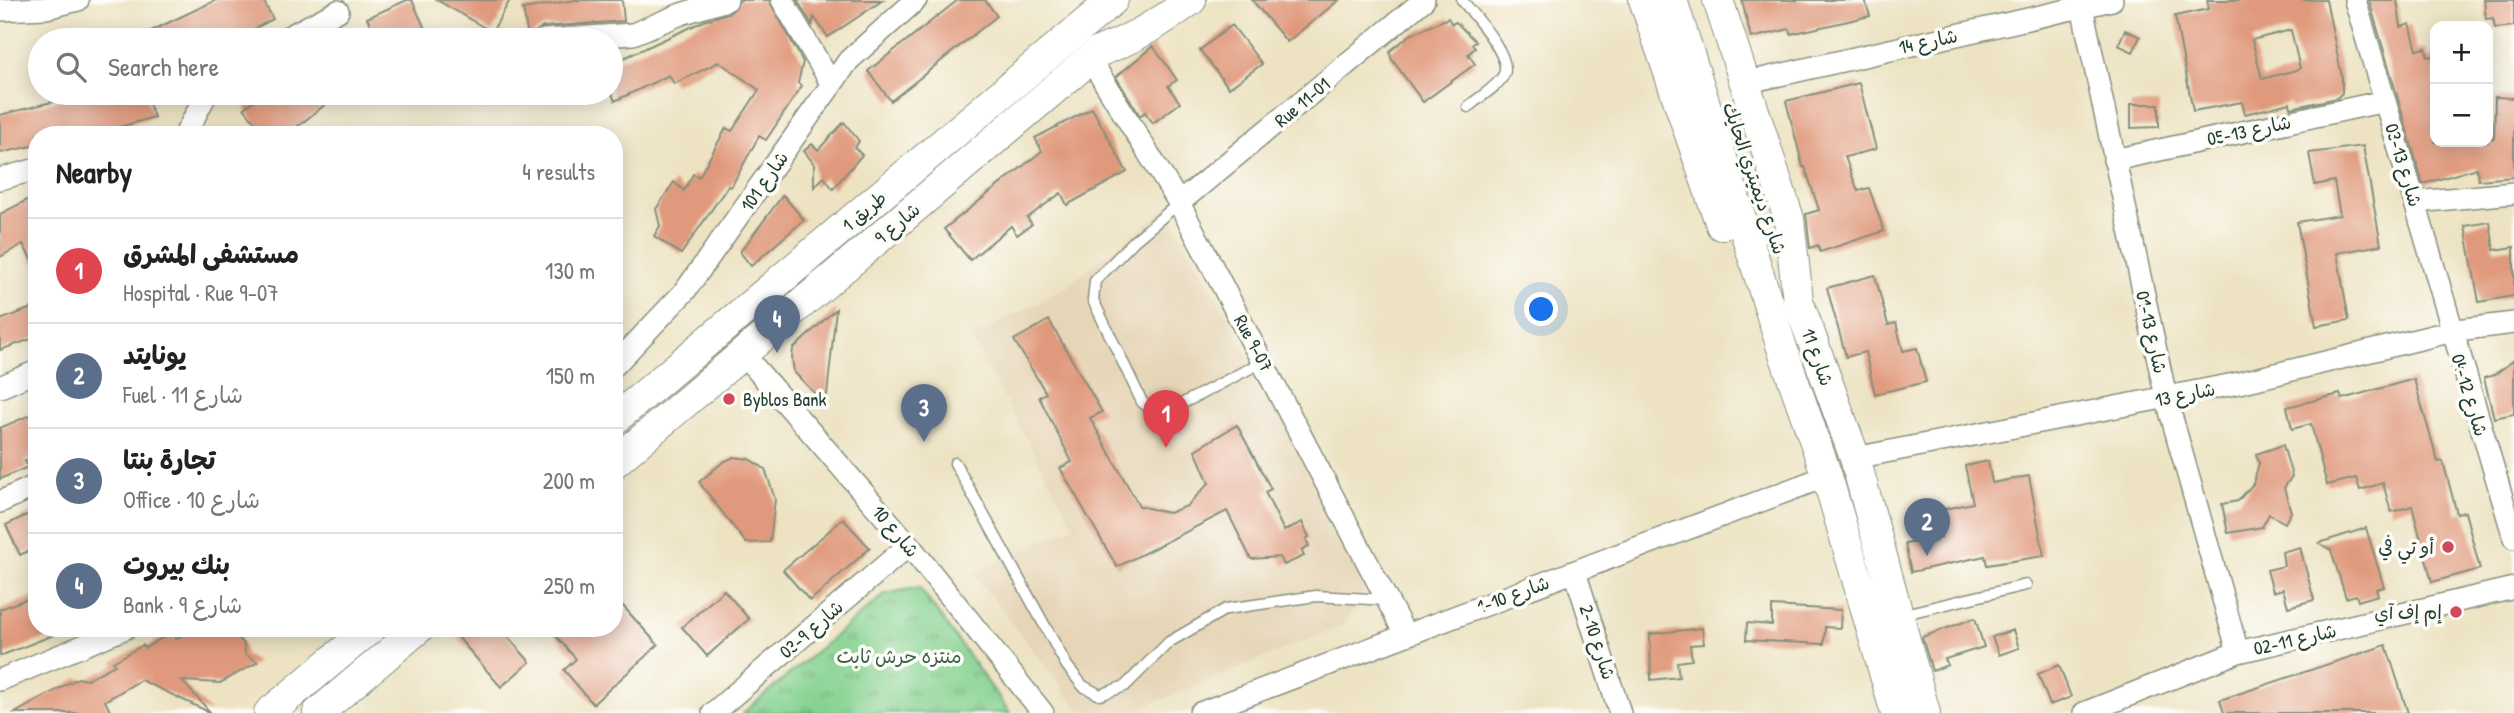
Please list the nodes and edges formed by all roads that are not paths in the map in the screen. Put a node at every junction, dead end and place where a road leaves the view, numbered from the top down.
1 (78, 0) edge
2 (727, 0) edge
3 (782, 0) edge
4 (916, 0) edge
5 (1104, 0) edge
6 (1112, 0) edge
7 (1160, 0) edge
8 (1191, 0) edge
9 (1424, 0) edge
10 (1461, 0) edge
11 (1644, 0) edge
12 (1672, 0) edge
13 (1697, 0) edge
14 (1718, 0) edge
15 (2112, 0) edge
16 (2355, 0) edge
17 (2082, 7) junction
18 (0, 10) edge
19 (338, 11) dead end
20 (305, 28) edge
21 (1078, 28) junction
22 (623, 35) edge
23 (1094, 55) junction
24 (1701, 58) junction
25 (831, 83) junction
26 (1744, 83) junction
27 (2385, 101) junction
28 (201, 105) edge
29 (1468, 107) dead end
30 (190, 126) edge
31 (2113, 160) junction
32 (28, 171) edge
33 (0, 178) edge
34 (2514, 193) edge
35 (2415, 202) junction
36 (1179, 203) junction
37 (1798, 301) junction
38 (2514, 323) edge
39 (2451, 331) junction
40 (1783, 351) junction
41 (743, 354) junction
42 (623, 356) edge
43 (1264, 361) junction
44 (28, 375) edge
45 (0, 387) edge
46 (2166, 397) junction
47 (623, 412) edge
48 (623, 455) edge
49 (1855, 458) junction
50 (955, 463) dead end
51 (1827, 477) junction
52 (28, 489) edge
53 (0, 502) edge
54 (2510, 509) edge
55 (2514, 538) edge
56 (909, 545) junction
57 (1575, 572) junction
58 (2026, 585) dead end
59 (2514, 588) edge
60 (1388, 600) junction
61 (1897, 615) junction
62 (1405, 634) junction
63 (104, 637) edge
64 (359, 637) edge
65 (408, 637) edge
66 (2238, 652) junction
67 (0, 680) edge
68 (269, 713) edge
69 (318, 713) edge
70 (713, 713) edge
71 (1043, 713) edge
72 (1200, 713) edge
73 (1620, 713) edge
74 (1896, 713) edge
75 (1925, 713) edge
76 (2084, 713) edge

1 - 18 street
2 - 22 street
3 - 25 street
4 - 25 street, شارع 101
5 - 21 main road
6 - 21 main road, طريق 1
7 - 23 main road
8 - 23 main road, شارع 9
9 - 36 street, Rue 11-01
10 - 29 lane
11 - 40 main road, شارع 11
12 - 24 main road
13 - 24 main road
14 - 26 main road, شارع 11
15 - 17 street, شارع 14
16 - 27 street, شارع 13-03
17 - 26 street, شارع 14
17 - 31 street, شارع 13-01
19 - 20 street
21 - 47 main road, طريق 1
23 - 36 street, Rue 9-07
23 - 41 main road, شارع 9
24 - 37 main road, شارع ديميتري الحايك
24 - 40 main road, شارع 11
25 - 42 street, شارع 101
26 - 37 main road, شارع 11
27 - 31 street, شارع 13-05
27 - 35 street, شارع 13-03
28 - 30 street
31 - 46 street, شارع 13-01
32 - 33 street
34 - 35 street
35 - 39 street, شارع 13-03
36 - 43 street, Rue 9-07
36 - 43 lane
37 - 49 main road, شارع 11
38 - 39 street, شارع 13
39 - 46 street, شارع 13
39 - 54 street, شارع 12-04
40 - 51 main road, شارع 11
41 - 48 main road, شارع 9
41 - 56 street, شارع 10
43 - 60 street, Rue 9-07
44 - 45 street
46 - 49 street, شارع 13
46 - 66 street, شارع 13-01
49 - 61 main road, شارع 11
50 - 60 lane
51 - 57 street, شارع 10-1
51 - 74 main road, شارع 11
52 - 53 street
54 - 55 street, شارع 12-04
56 - 70 street, شارع 9-03
56 - 71 street, شارع 10
57 - 62 street, شارع 10-1
57 - 73 street, شارع 10-2
58 - 61 lane
59 - 66 street, شارع 11-02
60 - 62 street, Rue 9-07
61 - 75 main road, شارع 11
62 - 72 street, شارع 10-1
63 - 67 street
64 - 68 main road
65 - 69 main road
66 - 76 street, شارع 11-02

